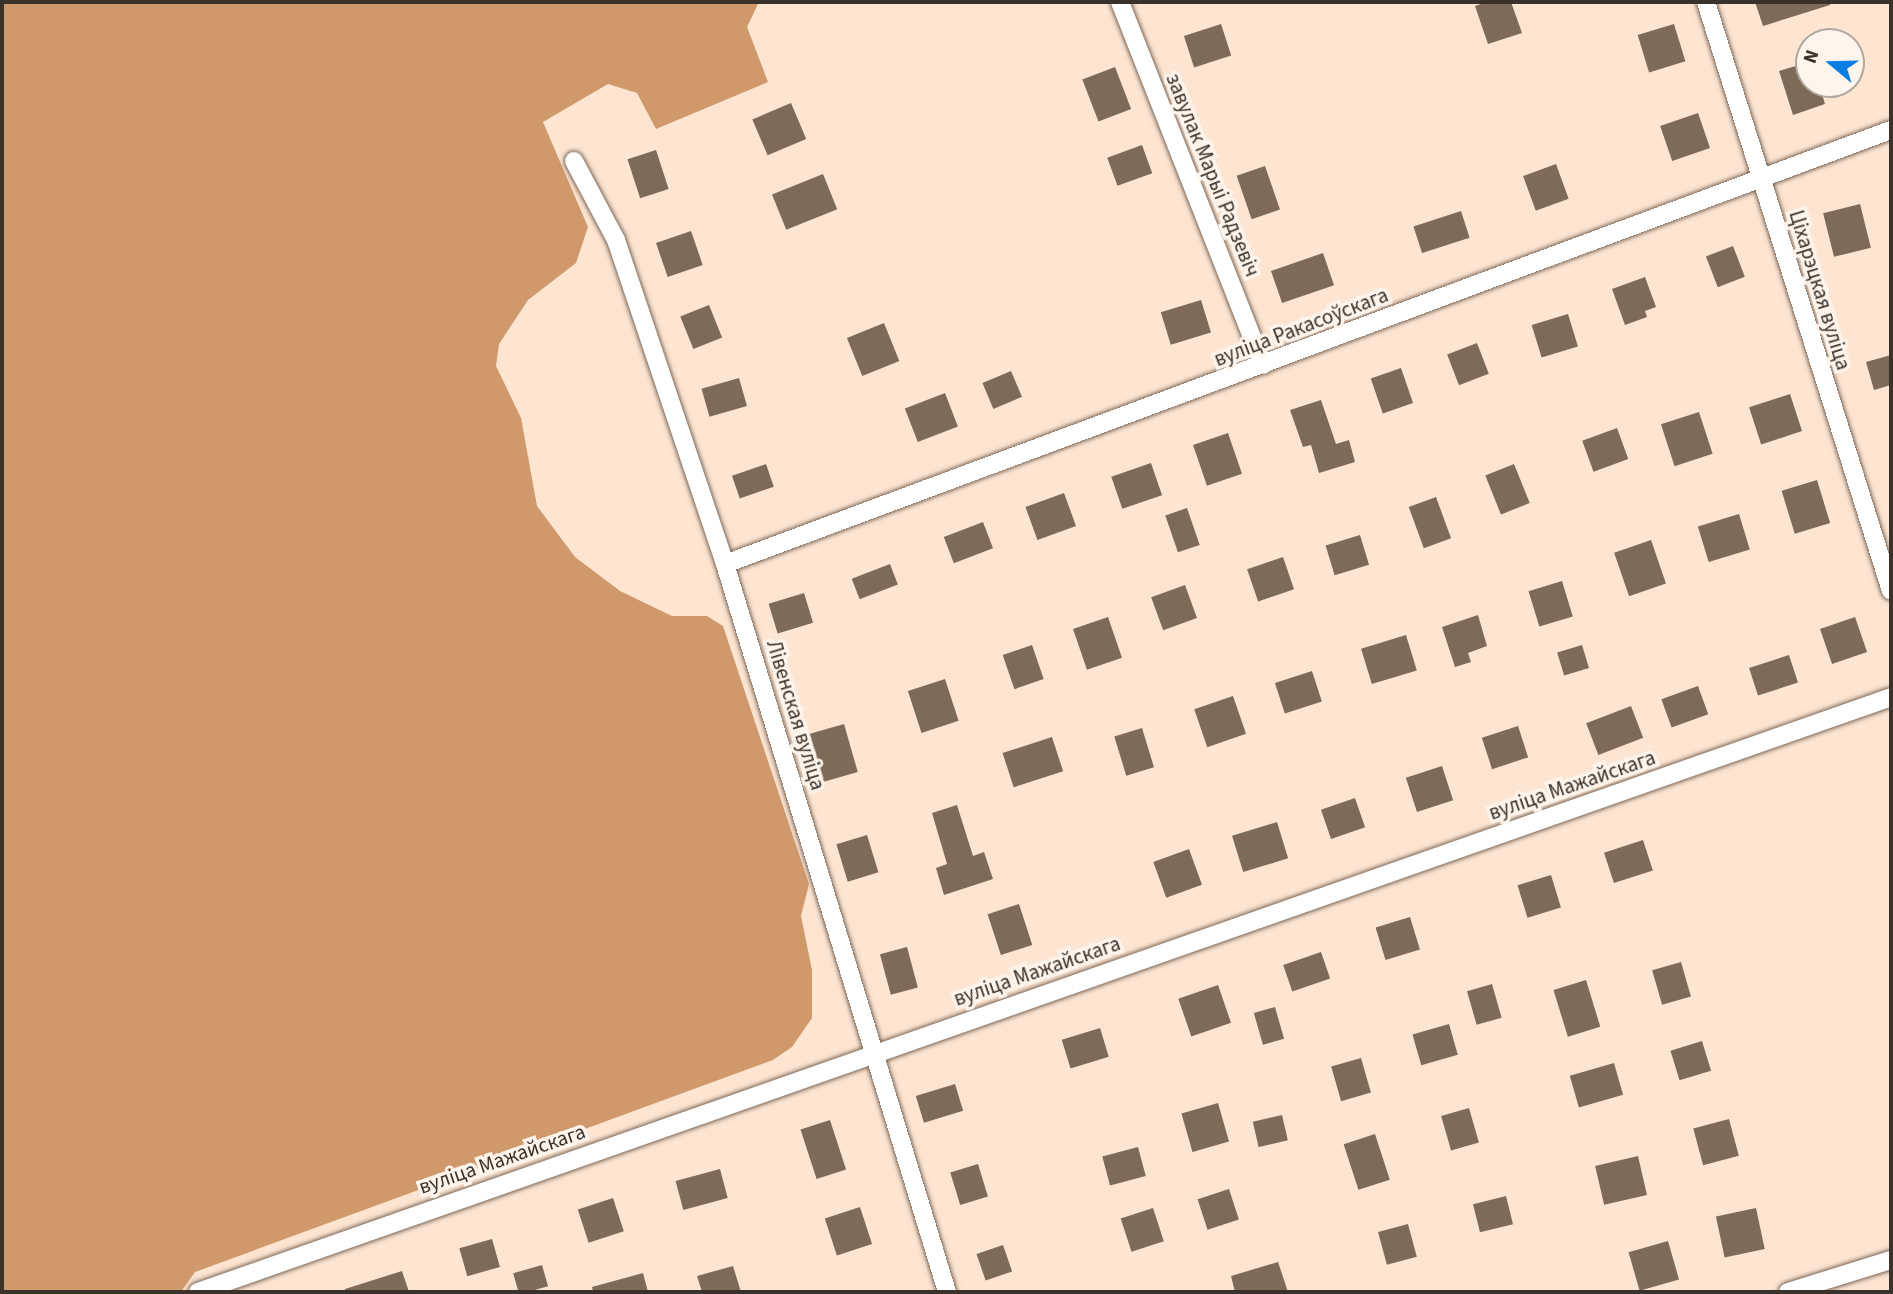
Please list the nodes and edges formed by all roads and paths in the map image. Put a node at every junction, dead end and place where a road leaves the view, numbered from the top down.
1 (1120, 2) edge
2 (1706, 2) edge
3 (1891, 131) edge
4 (574, 161) dead end
5 (1762, 179) junction
6 (1263, 365) junction
7 (725, 564) junction
8 (1891, 591) edge
9 (1891, 697) edge
10 (876, 1051) junction
11 (1891, 1260) edge
12 (198, 1291) edge
13 (947, 1292) edge
14 (1788, 1292) edge

1 - 6 street, завулак Марыі Радзевіч
2 - 5 street, Ціхарэцкая вуліца
3 - 5 street, вуліца Ракасоўскага
4 - 7 street, Лівенская вуліца
5 - 6 street, вуліца Ракасоўскага
5 - 8 street, Ціхарэцкая вуліца
6 - 7 street, вуліца Ракасоўскага
7 - 10 street, Лівенская вуліца
9 - 10 street, вуліца Мажайскага
10 - 12 street, вуліца Мажайскага
10 - 13 street, Лівенская вуліца
11 - 14 street

